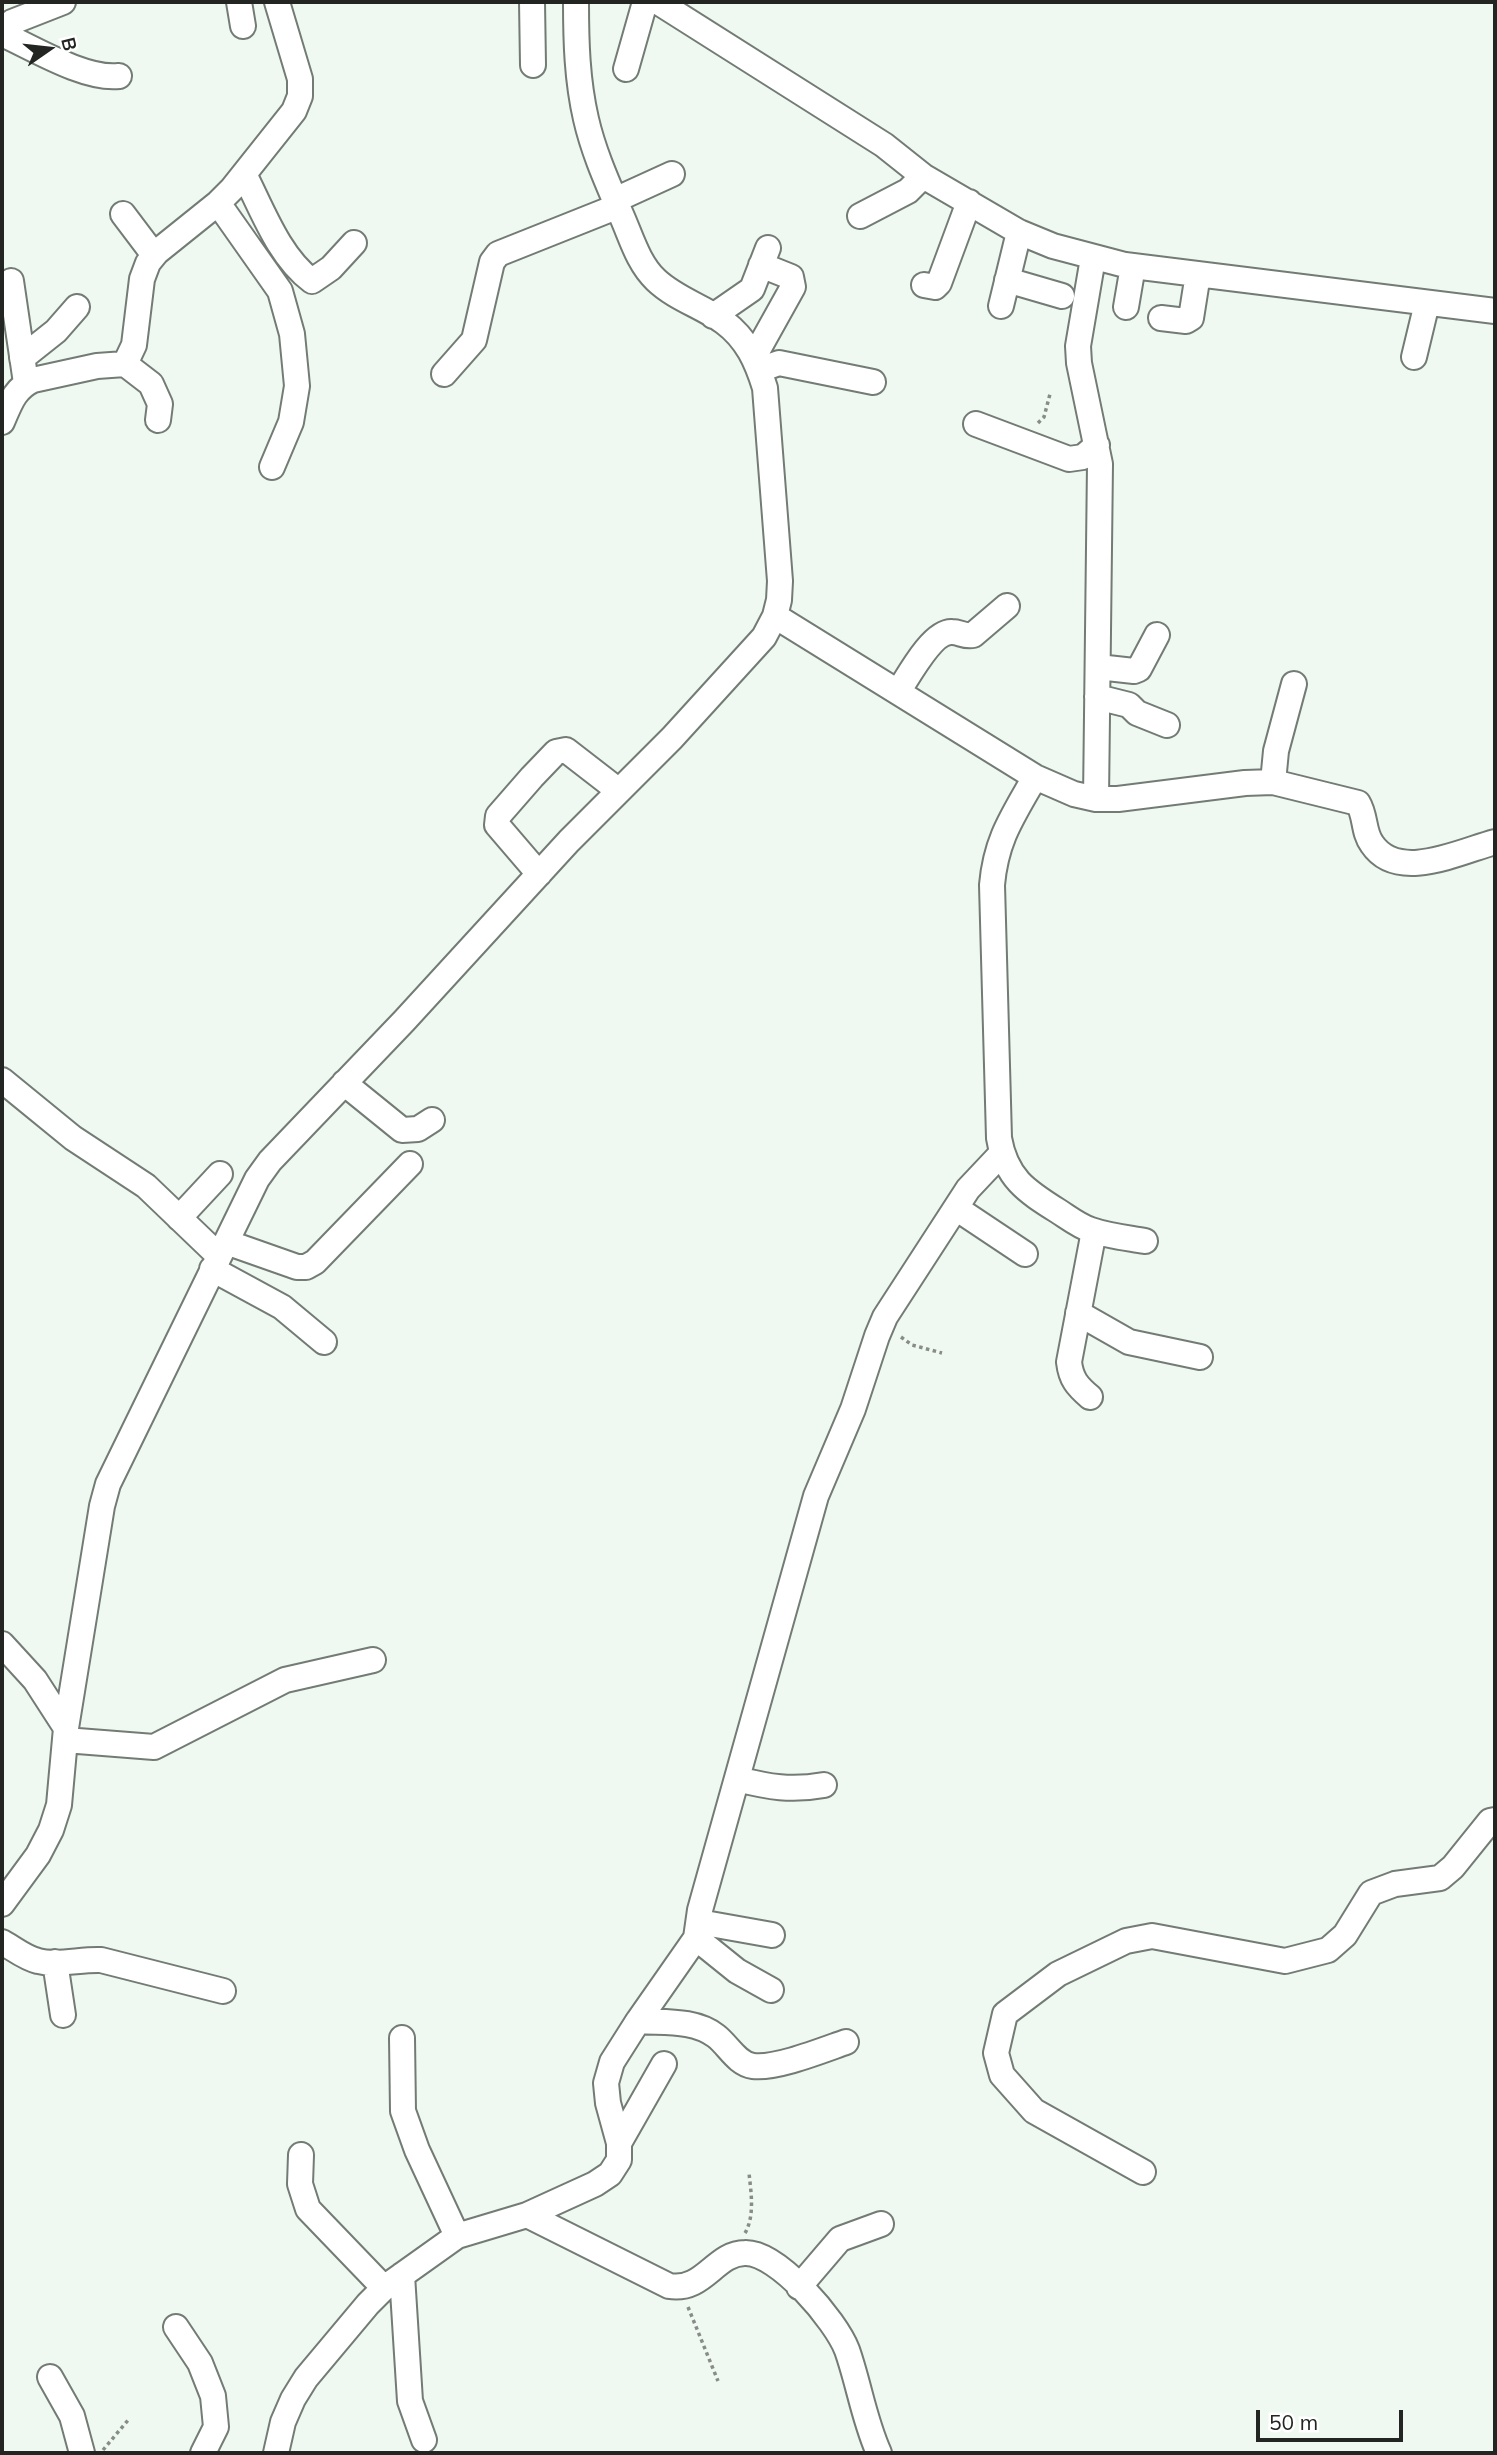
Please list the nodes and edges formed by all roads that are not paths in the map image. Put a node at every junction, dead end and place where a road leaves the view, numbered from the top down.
1 (239, 2) edge
2 (277, 2) edge
3 (532, 2) edge
4 (576, 2) edge
5 (645, 2) edge
6 (658, 2) edge
7 (50, 4) edge
8 (6, 22) edge
9 (243, 26) dead end
10 (533, 65) dead end
11 (626, 69) dead end
12 (119, 76) dead end
13 (244, 174) junction
14 (672, 174) dead end
15 (923, 176) junction
16 (615, 200) junction
17 (969, 202) junction
18 (218, 203) junction
19 (123, 214) dead end
20 (860, 216) dead end
21 (1019, 232) junction
22 (354, 243) dead end
23 (154, 256) junction
24 (1093, 258) junction
25 (1133, 266) junction
26 (1198, 274) junction
27 (1007, 280) junction
28 (11, 281) dead end
29 (924, 285) dead end
30 (1062, 296) dead end
31 (1427, 303) junction
32 (1001, 306) dead end
33 (77, 307) dead end
34 (1126, 307) dead end
35 (1495, 311) edge
36 (713, 316) junction
37 (1161, 318) dead end
38 (1413, 357) dead end
39 (22, 358) junction
40 (756, 363) junction
41 (125, 364) junction
42 (444, 374) dead end
43 (873, 382) dead end
44 (26, 383) junction
45 (158, 420) dead end
46 (2, 422) edge
47 (976, 424) dead end
48 (1097, 446) junction
49 (272, 467) dead end
50 (1007, 606) dead end
51 (775, 616) junction
52 (1157, 635) dead end
53 (1098, 667) junction
54 (1294, 684) dead end
55 (898, 692) junction
56 (1097, 697) junction
57 (1167, 724) dead end
58 (1035, 777) junction
59 (1273, 782) junction
60 (619, 791) junction
61 (1097, 799) junction
62 (1495, 842) edge
63 (539, 874) junction
64 (2, 1080) edge
65 (344, 1083) junction
66 (432, 1120) dead end
67 (1001, 1154) junction
68 (410, 1164) dead end
69 (220, 1174) dead end
70 (956, 1208) junction
71 (179, 1218) junction
72 (1094, 1231) junction
73 (1145, 1241) dead end
74 (1025, 1254) dead end
75 (219, 1256) junction
76 (1078, 1314) junction
77 (324, 1342) dead end
78 (1200, 1357) dead end
79 (1090, 1397) dead end
80 (2, 1644) edge
81 (373, 1660) dead end
82 (66, 1734) junction
83 (737, 1779) junction
84 (824, 1786) dead end
85 (1495, 1820) edge
86 (2, 1904) edge
87 (698, 1930) junction
88 (772, 1935) dead end
89 (2, 1942) edge
90 (55, 1962) junction
91 (771, 1990) dead end
92 (223, 1991) dead end
93 (63, 2015) dead end
94 (638, 2021) junction
95 (402, 2038) dead end
96 (846, 2042) dead end
97 (664, 2064) dead end
98 (619, 2143) junction
99 (301, 2155) dead end
100 (1143, 2172) dead end
101 (527, 2215) junction
102 (881, 2224) dead end
103 (457, 2236) junction
104 (393, 2282) junction
105 (799, 2287) junction
106 (176, 2327) dead end
107 (50, 2377) dead end
108 (424, 2440) dead end
109 (82, 2453) edge
110 (203, 2453) edge
111 (276, 2453) edge
112 (879, 2453) edge

1 - 9 street
2 - 13 street
3 - 10 street
4 - 16 street
5 - 11 street
6 - 15 street
7 - 8 street
8 - 12 street
13 - 18 street
13 - 22 street
14 - 16 street
15 - 17 street
15 - 20 street
16 - 36 street
16 - 42 street
17 - 21 street
17 - 29 street
18 - 23 street
18 - 49 street
19 - 23 street
21 - 24 street
21 - 27 street
23 - 41 street
24 - 25 street
24 - 48 street
25 - 26 street
25 - 34 street
26 - 31 street
26 - 37 street
27 - 30 street
27 - 32 street
28 - 39 street
31 - 35 street
31 - 38 street
33 - 39 street
36 - 40 street
36 - 40 street
39 - 44 street
40 - 43 street
40 - 51 street
41 - 44 street
41 - 45 street
44 - 46 street
47 - 48 street
48 - 53 street
50 - 55 street
51 - 55 street
51 - 60 street
52 - 53 street
53 - 56 street
54 - 59 street
55 - 58 street
56 - 57 street
56 - 61 street
58 - 61 street
58 - 67 street
59 - 61 street
59 - 62 street
60 - 63 street
60 - 63 street
63 - 65 street
64 - 71 street
65 - 66 street
65 - 75 street
67 - 70 street
67 - 72 street
68 - 75 street
69 - 71 street
70 - 74 street
70 - 83 street
71 - 75 street
72 - 73 street
72 - 76 street
75 - 77 street
75 - 82 street
76 - 78 street
76 - 79 street
80 - 82 street
81 - 82 street
82 - 86 street
83 - 84 street
83 - 87 street
85 - 100 street
87 - 88 street
87 - 91 street
87 - 94 street
89 - 90 street
90 - 92 street
90 - 93 street
94 - 96 street
94 - 98 street
95 - 103 street
97 - 98 street
98 - 101 street
99 - 104 street
101 - 103 street
101 - 105 street
102 - 105 street
103 - 104 street
104 - 108 street
104 - 111 street
105 - 112 street
106 - 110 street
107 - 109 street

